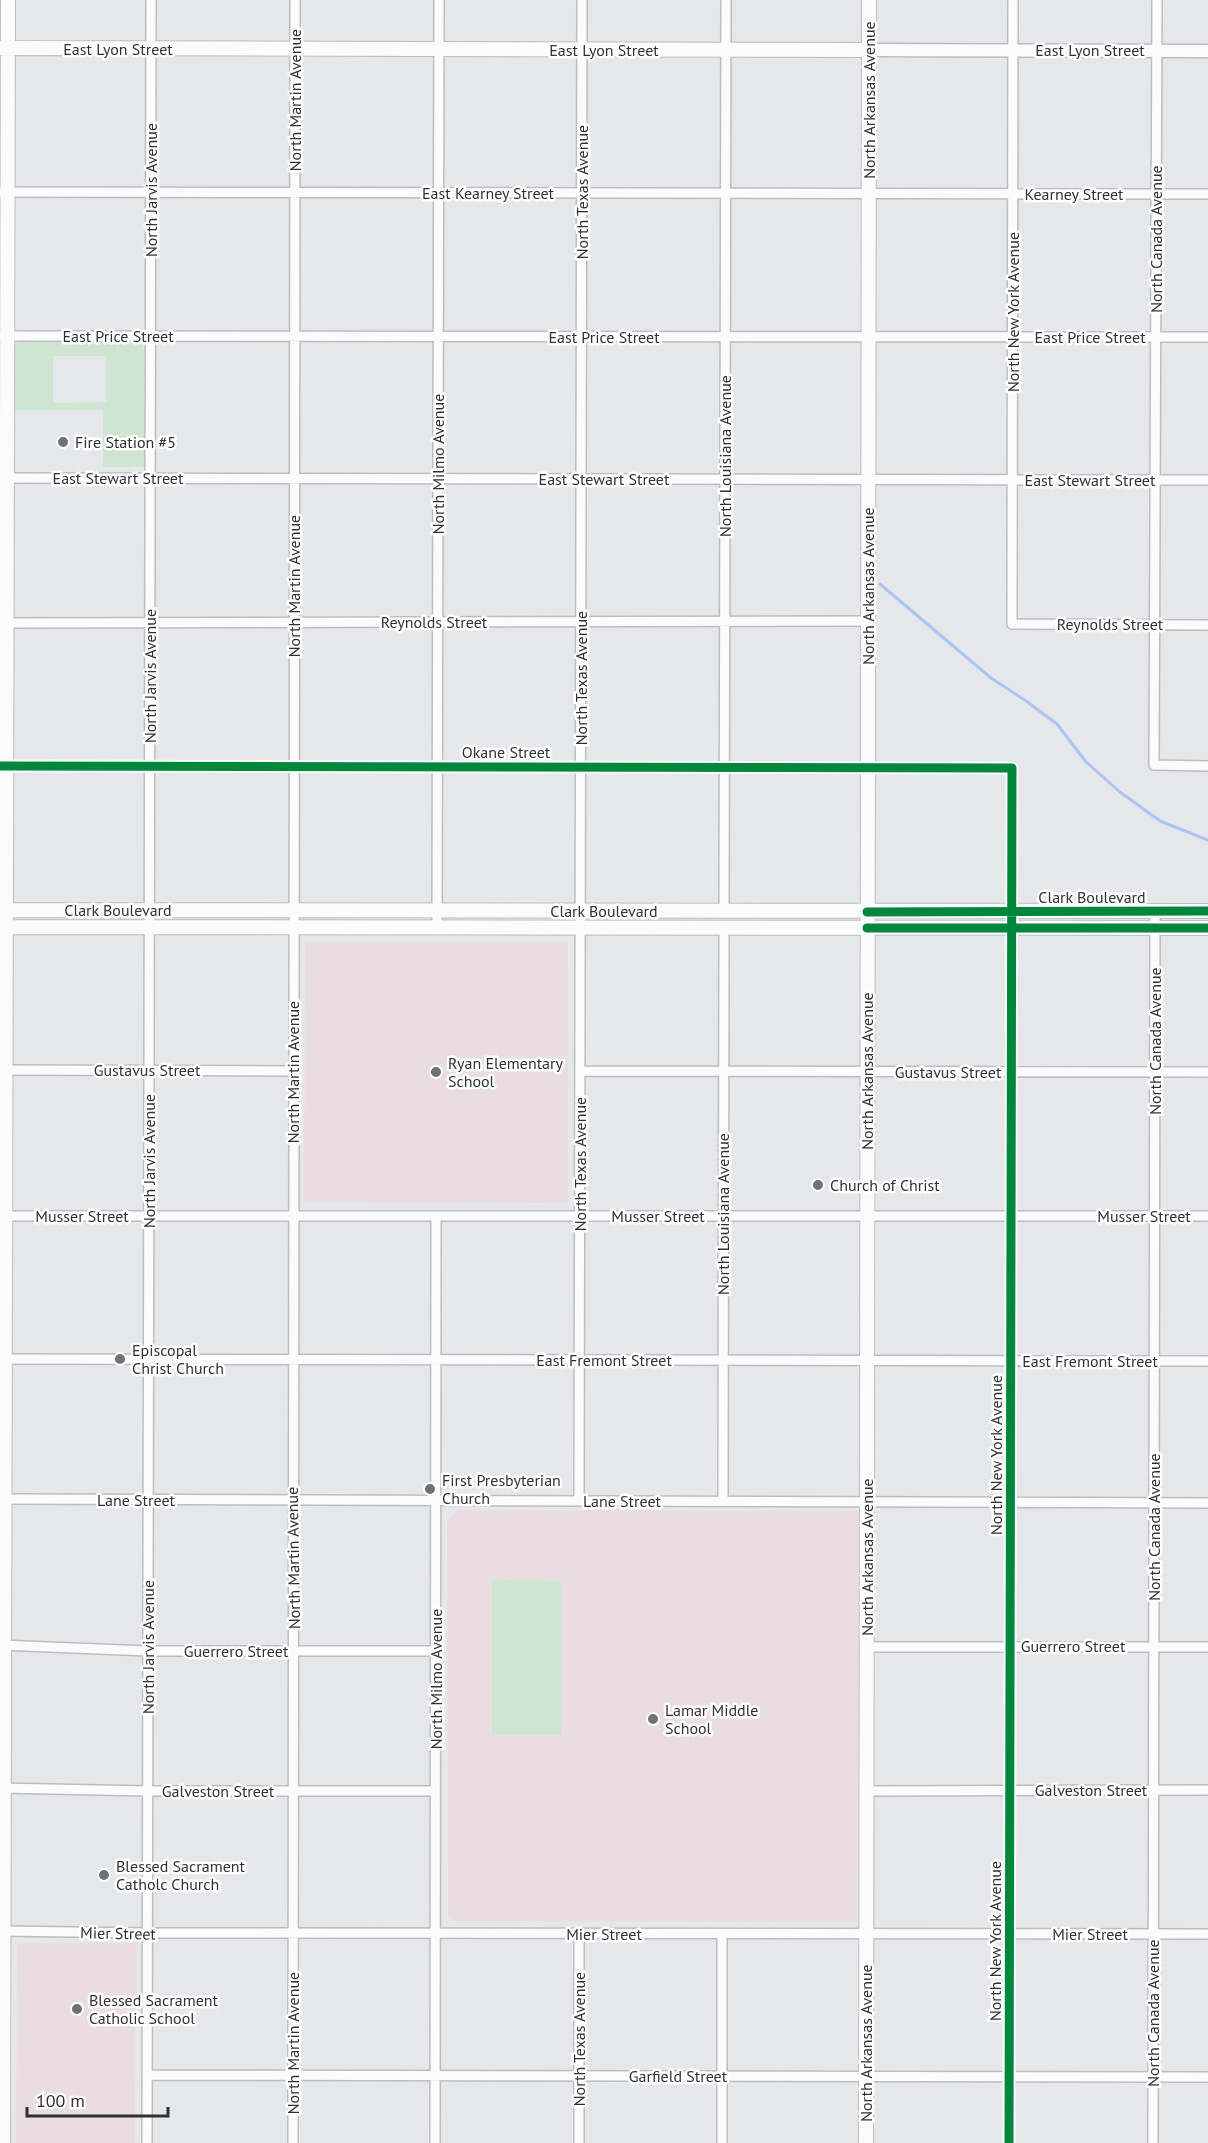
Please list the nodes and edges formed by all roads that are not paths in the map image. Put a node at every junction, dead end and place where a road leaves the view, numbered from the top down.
1 (8, 0) edge
2 (151, 0) edge
3 (295, 0) edge
4 (439, 0) edge
5 (582, 0) edge
6 (726, 0) edge
7 (870, 0) edge
8 (1013, 0) edge
9 (1157, 0) edge
10 (4, 48) edge
11 (151, 49) junction
12 (295, 49) junction
13 (439, 49) junction
14 (582, 50) junction
15 (726, 50) junction
16 (869, 50) junction
17 (1013, 50) junction
18 (1156, 50) junction
19 (1208, 51) edge
20 (4, 192) edge
21 (151, 192) junction
22 (295, 193) junction
23 (438, 193) junction
24 (582, 193) junction
25 (726, 194) junction
26 (869, 194) junction
27 (1013, 194) junction
28 (1156, 194) junction
29 (1208, 194) edge
30 (4, 336) edge
31 (150, 336) junction
32 (294, 336) junction
33 (438, 336) junction
34 (581, 337) junction
35 (725, 337) junction
36 (869, 337) junction
37 (1012, 337) junction
38 (1156, 337) junction
39 (1208, 338) edge
40 (3, 478) edge
41 (150, 478) junction
42 (294, 479) junction
43 (438, 479) junction
44 (581, 479) junction
45 (725, 480) junction
46 (869, 480) junction
47 (1012, 480) junction
48 (1156, 480) junction
49 (1208, 480) edge
50 (581, 621) junction
51 (725, 621) junction
52 (868, 621) junction
53 (150, 622) junction
54 (294, 622) junction
55 (438, 622) junction
56 (3, 623) edge
57 (1012, 624) joint
58 (1156, 624) junction
59 (1208, 625) edge
60 (3, 766) edge
61 (150, 766) junction
62 (294, 766) junction
63 (1208, 766) edge
64 (437, 767) junction
65 (581, 767) junction
66 (725, 767) junction
67 (868, 768) junction
68 (1012, 768) joint
69 (3, 910) edge
70 (150, 910) junction
71 (293, 911) junction
72 (437, 911) junction
73 (581, 911) junction
74 (1155, 911) junction
75 (1208, 911) edge
76 (724, 912) junction
77 (867, 912) junction
78 (1012, 912) junction
79 (3, 927) edge
80 (150, 927) junction
81 (293, 927) junction
82 (437, 927) junction
83 (580, 927) junction
84 (724, 928) junction
85 (867, 928) junction
86 (1012, 928) junction
87 (1155, 928) junction
88 (1208, 928) edge
89 (3, 1070) edge
90 (149, 1070) junction
91 (293, 1071) junction
92 (580, 1071) junction
93 (724, 1071) junction
94 (867, 1072) junction
95 (1011, 1072) junction
96 (1155, 1072) junction
97 (1208, 1072) edge
98 (3, 1216) edge
99 (149, 1216) junction
100 (293, 1216) junction
101 (436, 1216) junction
102 (580, 1216) junction
103 (723, 1216) junction
104 (867, 1216) junction
105 (1011, 1216) junction
106 (1154, 1216) junction
107 (1208, 1216) edge
108 (3, 1359) edge
109 (149, 1359) junction
110 (292, 1360) junction
111 (436, 1360) junction
112 (580, 1360) junction
113 (723, 1360) junction
114 (867, 1360) junction
115 (1011, 1360) junction
116 (1154, 1361) junction
117 (1208, 1361) edge
118 (2, 1499) edge
119 (149, 1501) junction
120 (292, 1501) junction
121 (436, 1501) junction
122 (579, 1501) junction
123 (723, 1501) junction
124 (867, 1502) junction
125 (1011, 1503) junction
126 (1154, 1503) junction
127 (1208, 1503) edge
128 (2, 1645) edge
129 (1010, 1646) junction
130 (1154, 1646) junction
131 (866, 1647) junction
132 (1208, 1647) edge
133 (148, 1651) junction
134 (294, 1651) junction
135 (436, 1651) junction
136 (2, 1788) edge
137 (1154, 1790) junction
138 (1208, 1790) edge
139 (148, 1791) junction
140 (294, 1791) junction
141 (435, 1791) junction
142 (866, 1791) junction
143 (1010, 1791) junction
144 (2, 1931) edge
145 (148, 1933) junction
146 (293, 1933) junction
147 (435, 1934) junction
148 (579, 1934) junction
149 (722, 1934) junction
150 (866, 1934) junction
151 (1010, 1934) junction
152 (1153, 1934) junction
153 (1208, 1934) edge
154 (2, 2074) edge
155 (147, 2075) junction
156 (293, 2075) junction
157 (435, 2076) junction
158 (579, 2076) junction
159 (722, 2076) junction
160 (866, 2077) junction
161 (1010, 2077) junction
162 (1153, 2077) junction
163 (1208, 2077) edge
164 (3, 2143) edge
165 (147, 2143) edge
166 (292, 2143) edge
167 (435, 2143) edge
168 (579, 2143) edge
169 (722, 2143) edge
170 (866, 2143) edge
171 (1009, 2143) edge
172 (1153, 2143) edge

1 - 10 main road
2 - 11 street, North Jarvis Avenue
3 - 12 street, North Martin Avenue
4 - 13 street, North Milmo Avenue
5 - 14 street, North Texas Avenue
6 - 15 street, North Louisiana Avenue
7 - 16 main road, North Arkansas Avenue
8 - 17 street, North New York Avenue
9 - 18 street, North Canada Avenue
10 - 11 main road, East Lyon Street
10 - 20 main road
11 - 12 main road, East Lyon Street
11 - 21 street, North Jarvis Avenue
12 - 13 main road, East Lyon Street
12 - 22 street, North Martin Avenue
13 - 14 main road, East Lyon Street
13 - 23 street, North Milmo Avenue
14 - 15 main road, East Lyon Street
14 - 24 street, North Texas Avenue
15 - 16 main road, East Lyon Street
15 - 25 street, North Louisiana Avenue
16 - 17 street, East Lyon Street
16 - 26 main road, North Arkansas Avenue
17 - 18 street, East Lyon Street
17 - 27 street, North New York Avenue
18 - 19 street, East Lyon Street
18 - 28 street, North Canada Avenue
20 - 21 street, East Kearney Street
20 - 30 main road
21 - 22 street, East Kearney Street
21 - 31 street, North Jarvis Avenue
22 - 23 street, East Kearney Street
22 - 32 street, North Martin Avenue
23 - 24 street, East Kearney Street
23 - 33 street, North Milmo Avenue
24 - 25 street, East Kearney Street
24 - 34 street, North Texas Avenue
25 - 26 street, East Kearney Street
25 - 35 street, North Louisiana Avenue
26 - 27 street, East Kearney Street
26 - 36 main road, North Arkansas Avenue
27 - 28 street, Kearney Street
27 - 37 street, North New York Avenue
28 - 29 street, Kearney Street
28 - 38 street, North Canada Avenue
30 - 31 street, East Price Street
30 - 40 main road
31 - 32 street, East Price Street
31 - 41 street, North Jarvis Avenue
32 - 33 street, East Price Street
32 - 42 street, North Martin Avenue
33 - 34 street, East Price Street
33 - 43 street, North Milmo Avenue
34 - 35 street, East Price Street
34 - 44 street, North Texas Avenue
35 - 36 street, East Price Street
35 - 45 street, North Louisiana Avenue
36 - 37 street, East Price Street
36 - 46 main road, North Arkansas Avenue
37 - 38 street, East Price Street
37 - 47 street, North New York Avenue
38 - 39 street, East Price Street
38 - 48 street, North Canada Avenue
40 - 41 street, East Stewart Street
40 - 56 main road
41 - 42 street, East Stewart Street
41 - 53 street, North Jarvis Avenue
42 - 43 street, East Stewart Street
42 - 54 street, North Martin Avenue
43 - 44 street, East Stewart Street
43 - 55 street, North Milmo Avenue
44 - 45 street, East Stewart Street
44 - 50 street, North Texas Avenue
45 - 46 street, East Stewart Street
45 - 51 street, North Louisiana Avenue
46 - 47 street, East Stewart Street
46 - 52 main road, North Arkansas Avenue
47 - 48 street, East Stewart Street
47 - 57 street, North New York Avenue
48 - 49 street, East Stewart Street
48 - 58 street, North Canada Avenue
50 - 51 street, Reynolds Street
50 - 55 street, Reynolds Street
50 - 65 street, North Texas Avenue
51 - 52 street, Reynolds Street
51 - 66 street, North Louisiana Avenue
52 - 67 main road, North Arkansas Avenue
53 - 54 street, Reynolds Street
53 - 56 street, Reynolds Street
53 - 61 street, North Jarvis Avenue
54 - 55 street, Reynolds Street
54 - 62 street, North Martin Avenue
55 - 64 street, North Milmo Avenue
56 - 60 main road
57 - 58 street, Reynolds Street
58 - 59 street, Reynolds Street
58 - 63 street, North Canada Avenue
60 - 61 street, Okane Street
60 - 69 main road
61 - 62 street, Okane Street
61 - 70 street, North Jarvis Avenue
62 - 64 street, Okane Street
62 - 71 street, North Martin Avenue
64 - 65 street, Okane Street
64 - 72 street, North Milmo Avenue
65 - 66 street, Okane Street
65 - 73 street, North Texas Avenue
66 - 67 street, Okane Street
66 - 76 street, North Louisiana Avenue
67 - 68 street, Okane Street
67 - 77 main road, North Arkansas Avenue
68 - 78 street, North New York Avenue
69 - 70 main road, Clark Boulevard
69 - 79 main road
70 - 71 main road, Clark Boulevard
70 - 80 street, North Jarvis Avenue
71 - 72 main road, Clark Boulevard
71 - 81 street, North Martin Avenue
72 - 73 main road, Clark Boulevard
72 - 82 street, North Milmo Avenue
73 - 76 main road, Clark Boulevard
73 - 83 street, North Texas Avenue
74 - 75 main road, Clark Boulevard
74 - 78 main road, Clark Boulevard
74 - 87 street, North Canada Avenue
76 - 77 main road, Clark Boulevard
77 - 78 main road, Clark Boulevard
77 - 85 main road, North Arkansas Avenue
78 - 86 street, North New York Avenue
79 - 80 main road, Clark Boulevard
79 - 89 main road
80 - 81 main road, Clark Boulevard
80 - 90 street, North Jarvis Avenue
81 - 82 main road, Clark Boulevard
81 - 91 street, North Martin Avenue
82 - 83 main road, Clark Boulevard
83 - 84 main road, Clark Boulevard
83 - 92 street, North Texas Avenue
84 - 85 main road, Clark Boulevard
84 - 93 street, North Louisiana Avenue
85 - 86 main road, Clark Boulevard
85 - 94 main road, North Arkansas Avenue
86 - 87 main road, Clark Boulevard
86 - 95 street, North New York Avenue
87 - 88 main road, Clark Boulevard
87 - 96 street, North Canada Avenue
89 - 90 street, Gustavus Street
89 - 98 main road
90 - 91 street, Gustavus Street
90 - 99 street, North Jarvis Avenue
91 - 100 street, North Martin Avenue
92 - 93 street, Gustavus Street
92 - 102 street, North Texas Avenue
93 - 94 street, Gustavus Street
93 - 103 street, North Louisiana Avenue
94 - 95 street, Gustavus Street
94 - 104 main road, North Arkansas Avenue
95 - 96 street, Gustavus Street
95 - 105 street, North New York Avenue
96 - 97 street, Gustavus Street
96 - 106 street, North Canada Avenue
98 - 99 street, Musser Street
98 - 108 main road
99 - 100 street, Musser Street
99 - 109 street, North Jarvis Avenue
100 - 101 street, Musser Street
100 - 110 street, North Martin Avenue
101 - 102 street, Musser Street
101 - 111 street, North Milmo Avenue
102 - 103 street, Musser Street
102 - 112 street, North Texas Avenue
103 - 104 street, Musser Street
103 - 113 street, North Louisiana Avenue
104 - 105 street, Musser Street
104 - 114 main road, North Arkansas Avenue
105 - 106 street, Musser Street
105 - 115 street, North New York Avenue
106 - 107 street, Musser Street
106 - 116 street, North Canada Avenue
108 - 109 street, East Fremont Street
108 - 118 main road
109 - 110 street, East Fremont Street
109 - 119 street, North Jarvis Avenue
110 - 111 street, East Fremont Street
110 - 120 street, North Martin Avenue
111 - 112 street, East Fremont Street
111 - 121 street, North Milmo Avenue
112 - 113 street, East Fremont Street
112 - 122 street, North Texas Avenue
113 - 114 street, East Fremont Street
113 - 123 street, North Louisiana Avenue
114 - 115 street, East Fremont Street
114 - 124 main road, North Arkansas Avenue
115 - 116 street, East Fremont Street
115 - 125 street, North New York Avenue
116 - 117 street, East Fremont Street
116 - 126 street, North Canada Avenue
118 - 119 street, Lane Street
118 - 128 main road
119 - 120 street, Lane Street
119 - 133 street, North Jarvis Avenue
120 - 121 street, Lane Street
120 - 134 street, North Martin Avenue
121 - 122 street, Lane Street
121 - 135 street, North Milmo Avenue
122 - 123 street, Lane Street
123 - 124 street, Lane Street
124 - 125 street, Lane Street
124 - 131 main road, North Arkansas Avenue
125 - 126 street, Lane Street
125 - 129 street, North New York Avenue
126 - 127 street, Lane Street
126 - 130 street, North Canada Avenue
128 - 133 street, Guerrero Street
128 - 136 main road
129 - 130 street, Guerrero Street
129 - 131 street, Guerrero Street
129 - 143 street, North New York Avenue
130 - 132 street, Guerrero Street
130 - 137 street, North Canada Avenue
131 - 142 main road, North Arkansas Avenue
133 - 134 street, Guerrero Street
133 - 139 street, North Jarvis Avenue
134 - 135 street, Guerrero Street
134 - 140 street, North Martin Avenue
135 - 141 street, North Milmo Avenue
136 - 139 street, Galveston Street
136 - 144 main road
137 - 138 street, Galveston Street
137 - 143 street, Galveston Street
137 - 152 street, North Canada Avenue
139 - 140 street, Galveston Street
139 - 145 street, North Jarvis Avenue
140 - 141 street, Galveston Street
140 - 146 street, North Martin Avenue
141 - 147 street, North Milmo Avenue
142 - 143 street, Galveston Street
142 - 150 main road, North Arkansas Avenue
143 - 151 street, North New York Avenue
144 - 145 street, Mier Street
144 - 154 main road
145 - 146 street, Mier Street
145 - 155 street, North Jarvis Avenue
146 - 147 street, Mier Street
146 - 156 street, North Martin Avenue
147 - 148 street, Mier Street
147 - 157 street, North Milmo Avenue
148 - 149 street, Mier Street
148 - 158 street, North Texas Avenue
149 - 150 street, Mier Street
149 - 159 street
150 - 151 street, Mier Street
150 - 160 main road, North Arkansas Avenue
151 - 152 street, Mier Street
151 - 161 street, North New York Avenue
152 - 153 street, Mier Street
152 - 162 street, North Canada Avenue
154 - 164 main road
155 - 156 street, Garfield Street
155 - 165 street, North Jarvis Avenue
156 - 157 street, Garfield Street
156 - 166 street, North Martin Avenue
157 - 158 street, Garfield Street
157 - 167 street, North Milmo Avenue
158 - 159 street, Garfield Street
158 - 168 street, North Texas Avenue
159 - 160 street, Garfield Street
159 - 169 street
160 - 161 street, Garfield Street
160 - 170 main road, North Arkansas Avenue
161 - 162 street, Garfield Street
161 - 171 street, North New York Avenue
162 - 163 street, Garfield Street
162 - 172 street, North Canada Avenue

